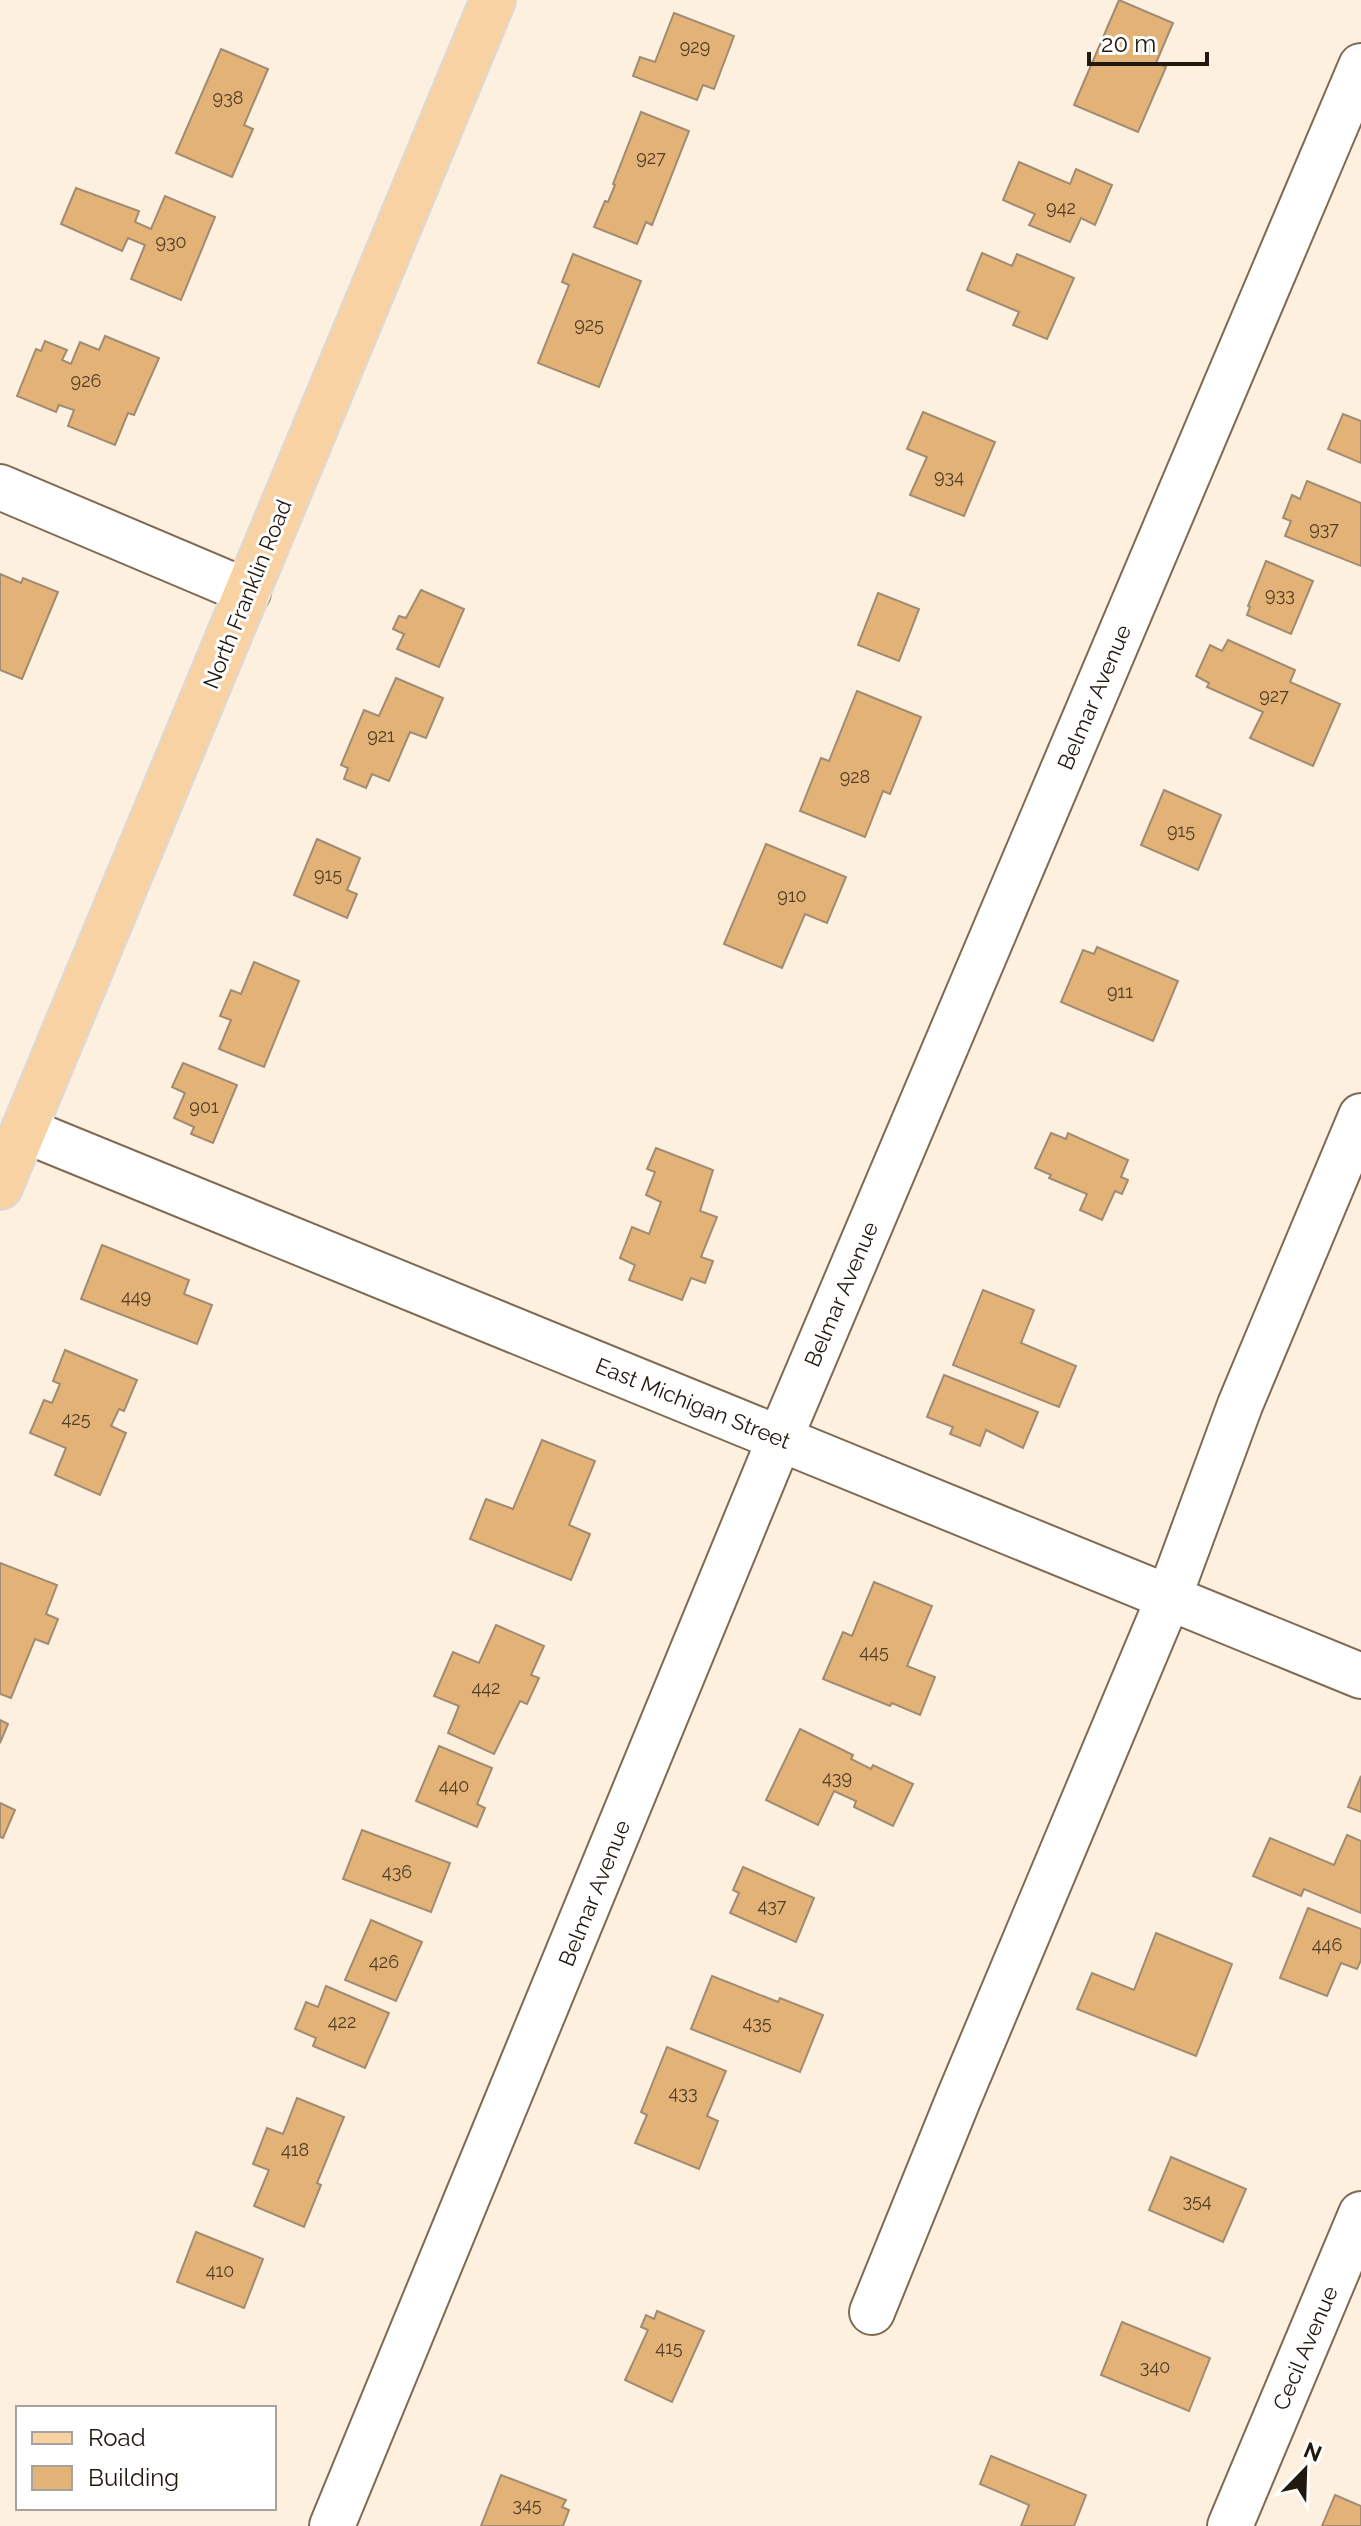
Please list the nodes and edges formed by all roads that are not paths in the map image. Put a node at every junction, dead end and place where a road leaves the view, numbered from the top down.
1 (493, 0) edge
2 (1361, 66) edge
3 (0, 487) edge
4 (248, 592) junction
5 (1361, 1116) edge
6 (24, 1130) junction
7 (0, 1187) edge
8 (780, 1438) junction
9 (1169, 1597) junction
10 (1361, 1676) edge
11 (1361, 2214) edge
12 (872, 2312) dead end
13 (332, 2526) edge
14 (1230, 2526) edge

1 - 4 main road, North Franklin Road
2 - 8 street, Belmar Avenue
3 - 4 street
4 - 6 main road, North Franklin Road
5 - 9 street
6 - 7 main road, North Franklin Road
6 - 8 street, East Michigan Street
8 - 9 street, East Michigan Street
8 - 13 street, Belmar Avenue
9 - 10 street, East Michigan Street
9 - 12 street
11 - 14 street, Cecil Avenue

